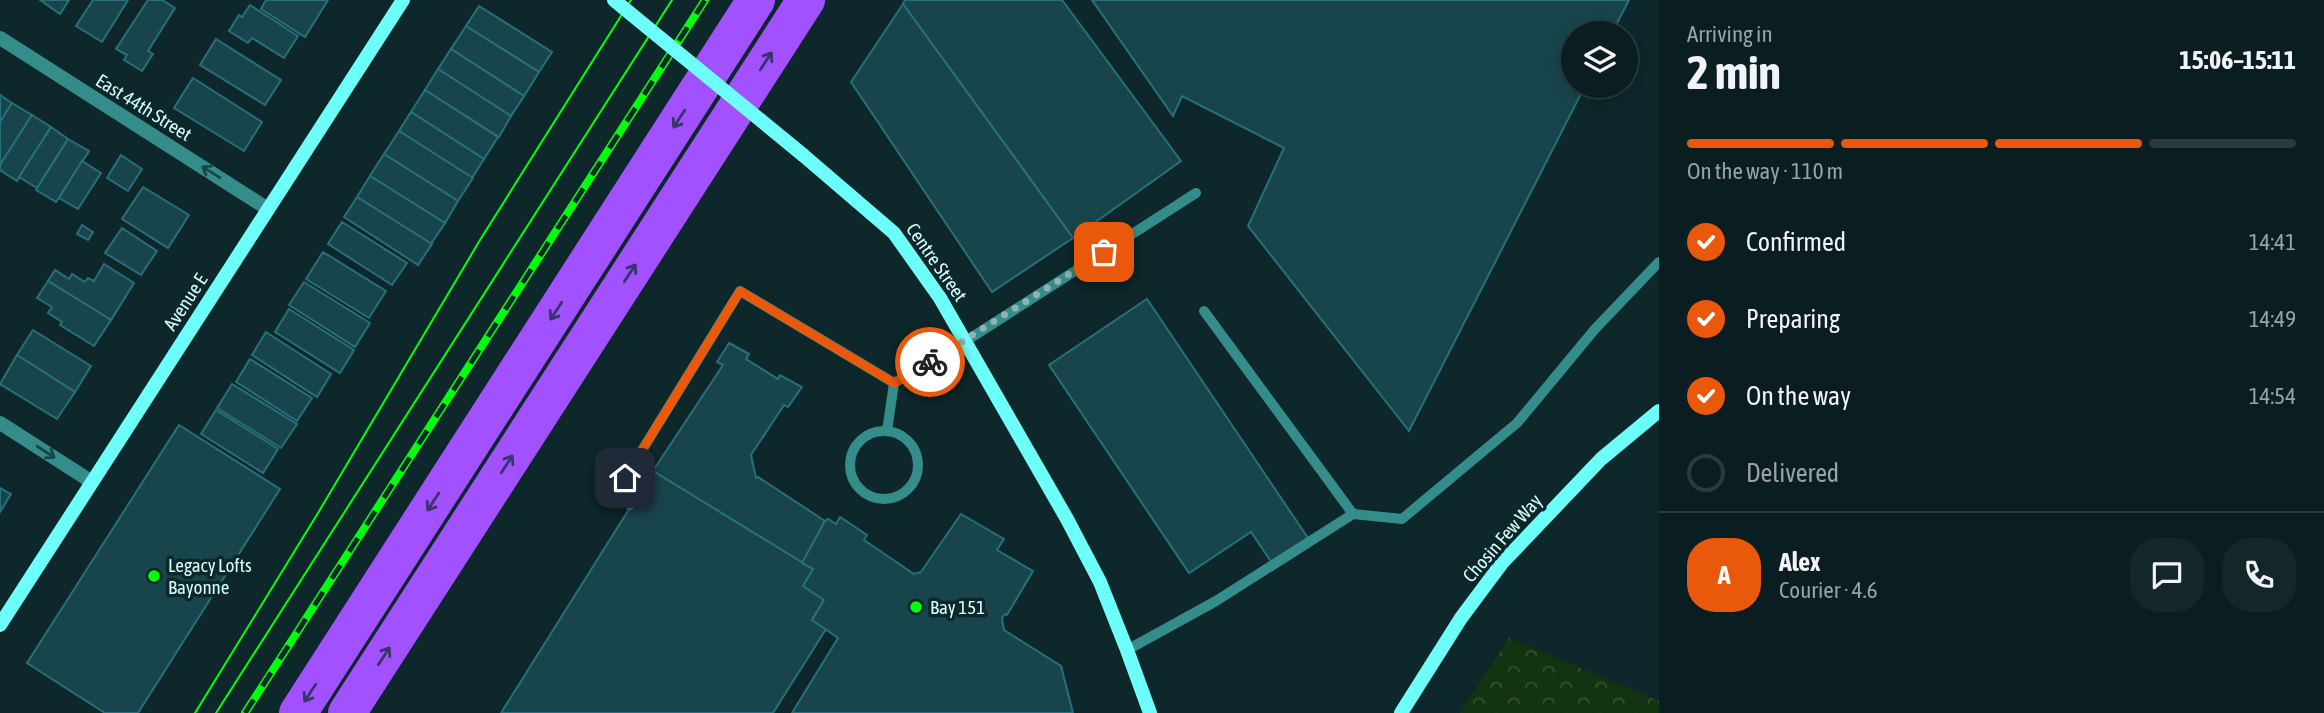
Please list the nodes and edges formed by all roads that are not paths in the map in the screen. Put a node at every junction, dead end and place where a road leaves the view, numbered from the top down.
1 (402, 0) edge
2 (614, 0) edge
3 (756, 0) edge
4 (806, 0) edge
5 (0, 38) edge
6 (1196, 192) dead end
7 (268, 209) junction
8 (1659, 262) edge
9 (1204, 311) dead end
10 (966, 341) junction
11 (894, 383) junction
12 (1659, 411) edge
13 (0, 423) edge
14 (887, 431) junction
15 (92, 482) junction
16 (630, 505) dead end
17 (1353, 514) junction
18 (0, 625) edge
19 (1127, 650) junction
20 (298, 713) edge
21 (347, 713) edge
22 (1150, 713) edge
23 (1401, 713) edge

1 - 7 street, Avenue E
2 - 10 street, Centre Street, bridge
3 -> 20 highway
21 -> 4 highway
7 -> 5 street, East 44th Street
6 - 10 lane
7 - 15 street, Avenue E
8 - 17 lane
9 - 17 lane
10 - 11 lane
10 - 19 street, Centre Street
11 - 14 lane
11 - 16 lane
12 - 23 street, Chosin Few Way
13 -> 15 street
14 - 14 lane
15 - 18 street, Avenue E
17 - 19 lane
19 - 22 street, Centre Street

